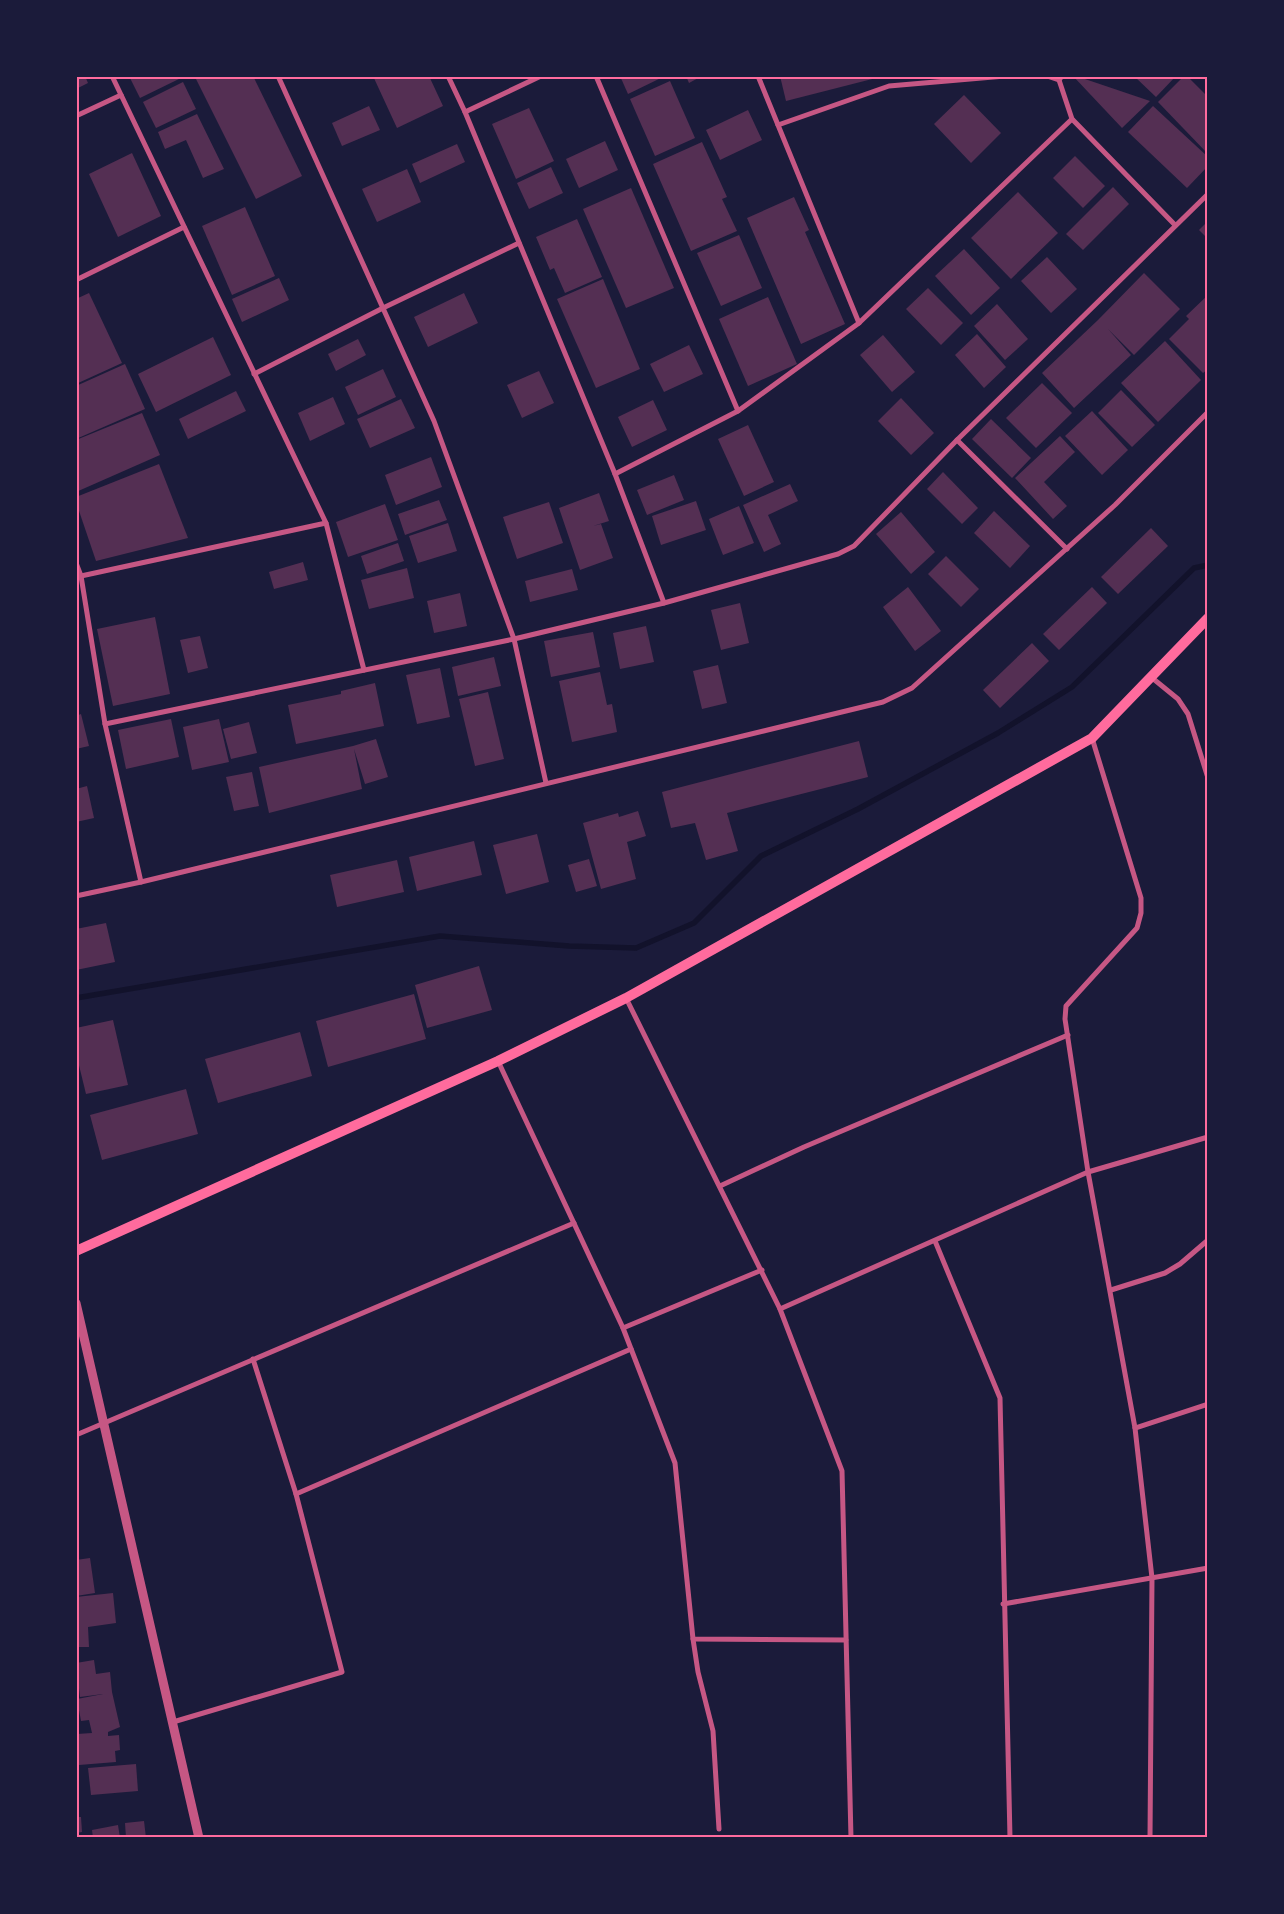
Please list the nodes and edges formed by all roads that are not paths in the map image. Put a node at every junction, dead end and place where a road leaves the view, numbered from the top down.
1 (112, 76) edge
2 (278, 76) edge
3 (448, 76) edge
4 (541, 76) edge
5 (596, 76) edge
6 (758, 76) edge
7 (1005, 76) edge
8 (1047, 76) edge
9 (1060, 78) edge
10 (121, 95) junction
11 (465, 112) junction
12 (76, 116) edge
13 (1072, 120) junction
14 (778, 125) junction
15 (1208, 194) edge
16 (1175, 225) junction
17 (184, 227) junction
18 (519, 243) junction
19 (76, 280) edge
20 (383, 308) junction
21 (859, 323) junction
22 (254, 374) junction
23 (738, 411) junction
24 (1208, 412) edge
25 (958, 440) junction
26 (615, 474) junction
27 (326, 523) junction
28 (1067, 549) junction
29 (76, 563) edge
30 (81, 576) junction
31 (664, 604) junction
32 (1208, 618) edge
33 (514, 639) junction
34 (364, 670) junction
35 (1150, 676) junction
36 (105, 724) junction
37 (1092, 738) junction
38 (1208, 778) edge
39 (546, 783) junction
40 (141, 882) junction
41 (76, 896) edge
42 (626, 998) junction
43 (1068, 1035) junction
44 (498, 1061) junction
45 (1208, 1137) edge
46 (1088, 1172) junction
47 (720, 1186) junction
48 (574, 1223) junction
49 (1208, 1240) edge
50 (935, 1242) junction
51 (76, 1252) edge
52 (762, 1270) junction
53 (1111, 1290) junction
54 (76, 1303) edge
55 (780, 1310) junction
56 (623, 1328) junction
57 (631, 1349) junction
58 (253, 1359) junction
59 (1208, 1404) edge
60 (104, 1424) junction
61 (1135, 1428) junction
62 (76, 1435) edge
63 (296, 1494) junction
64 (1208, 1568) edge
65 (1152, 1578) junction
66 (1003, 1604) junction
67 (693, 1639) junction
68 (846, 1640) junction
69 (173, 1722) junction
70 (720, 1829) dead end
71 (199, 1838) edge
72 (851, 1838) edge
73 (1010, 1838) edge
74 (1150, 1838) edge

1 - 10 street
2 - 20 street
3 - 11 street
4 - 11 street
5 - 23 street
6 - 14 street
7 - 14 street
8 - 9 street
9 - 13 street
10 - 12 street
10 - 17 street
11 - 18 street
13 - 16 street
13 - 21 street
14 - 21 street
15 - 16 street
16 - 25 street
17 - 19 street
17 - 22 street
18 - 20 street
18 - 26 street
20 - 22 street
20 - 33 street
21 - 23 street
22 - 27 street
23 - 26 street
24 - 28 street
25 - 28 street
25 - 31 street
26 - 31 street
27 - 30 street
27 - 34 street
28 - 39 street
29 - 30 street
30 - 36 street
31 - 33 street
32 - 35 main road
33 - 34 street
33 - 39 street
34 - 36 street
35 - 37 main road
35 - 38 street
36 - 40 street
37 - 42 main road
37 - 43 street
39 - 40 street
40 - 41 street
42 - 44 main road
42 - 47 street
43 - 46 street
43 - 47 street
44 - 48 street
44 - 51 main road
45 - 46 street
46 - 50 street
46 - 53 street
47 - 52 street
48 - 56 street
48 - 58 street
49 - 53 street
50 - 55 street
50 - 66 street
52 - 55 street
52 - 56 street
53 - 61 street
54 - 60 street
55 - 68 street
56 - 57 street
57 - 63 street
57 - 67 street
58 - 60 street
58 - 63 street
59 - 61 street
60 - 62 street
60 - 69 street
61 - 65 street
63 - 69 street
64 - 65 street
65 - 66 street
65 - 74 street
66 - 73 street
67 - 68 street
67 - 70 street
68 - 72 street
69 - 71 street

